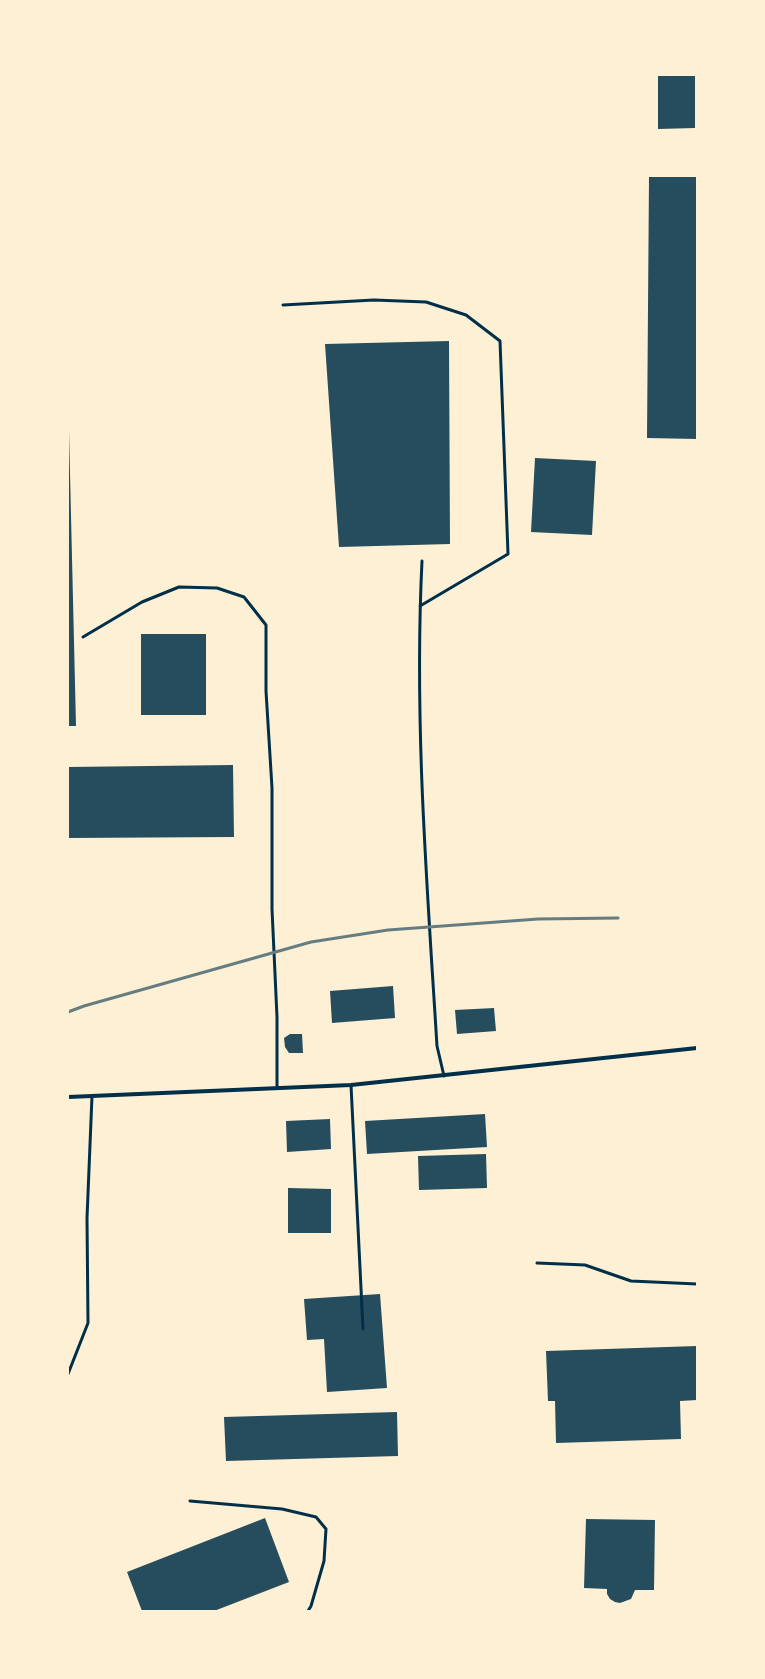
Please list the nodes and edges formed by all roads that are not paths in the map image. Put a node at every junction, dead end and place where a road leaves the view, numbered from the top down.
1 (283, 305) dead end
2 (422, 560) dead end
3 (420, 606) junction
4 (83, 637) dead end
5 (697, 1048) edge
6 (444, 1076) junction
7 (351, 1086) junction
8 (277, 1088) junction
9 (68, 1096) edge
10 (92, 1096) junction
11 (536, 1263) dead end
12 (697, 1284) edge
13 (363, 1329) dead end
14 (68, 1374) edge
15 (190, 1501) dead end
16 (308, 1611) edge

1 - 3 lane
2 - 3 lane
3 - 6 lane
4 - 8 lane
5 - 6 street
6 - 7 street
7 - 8 street
7 - 13 lane
8 - 10 street
9 - 10 street
10 - 14 lane
11 - 12 lane
15 - 16 lane

